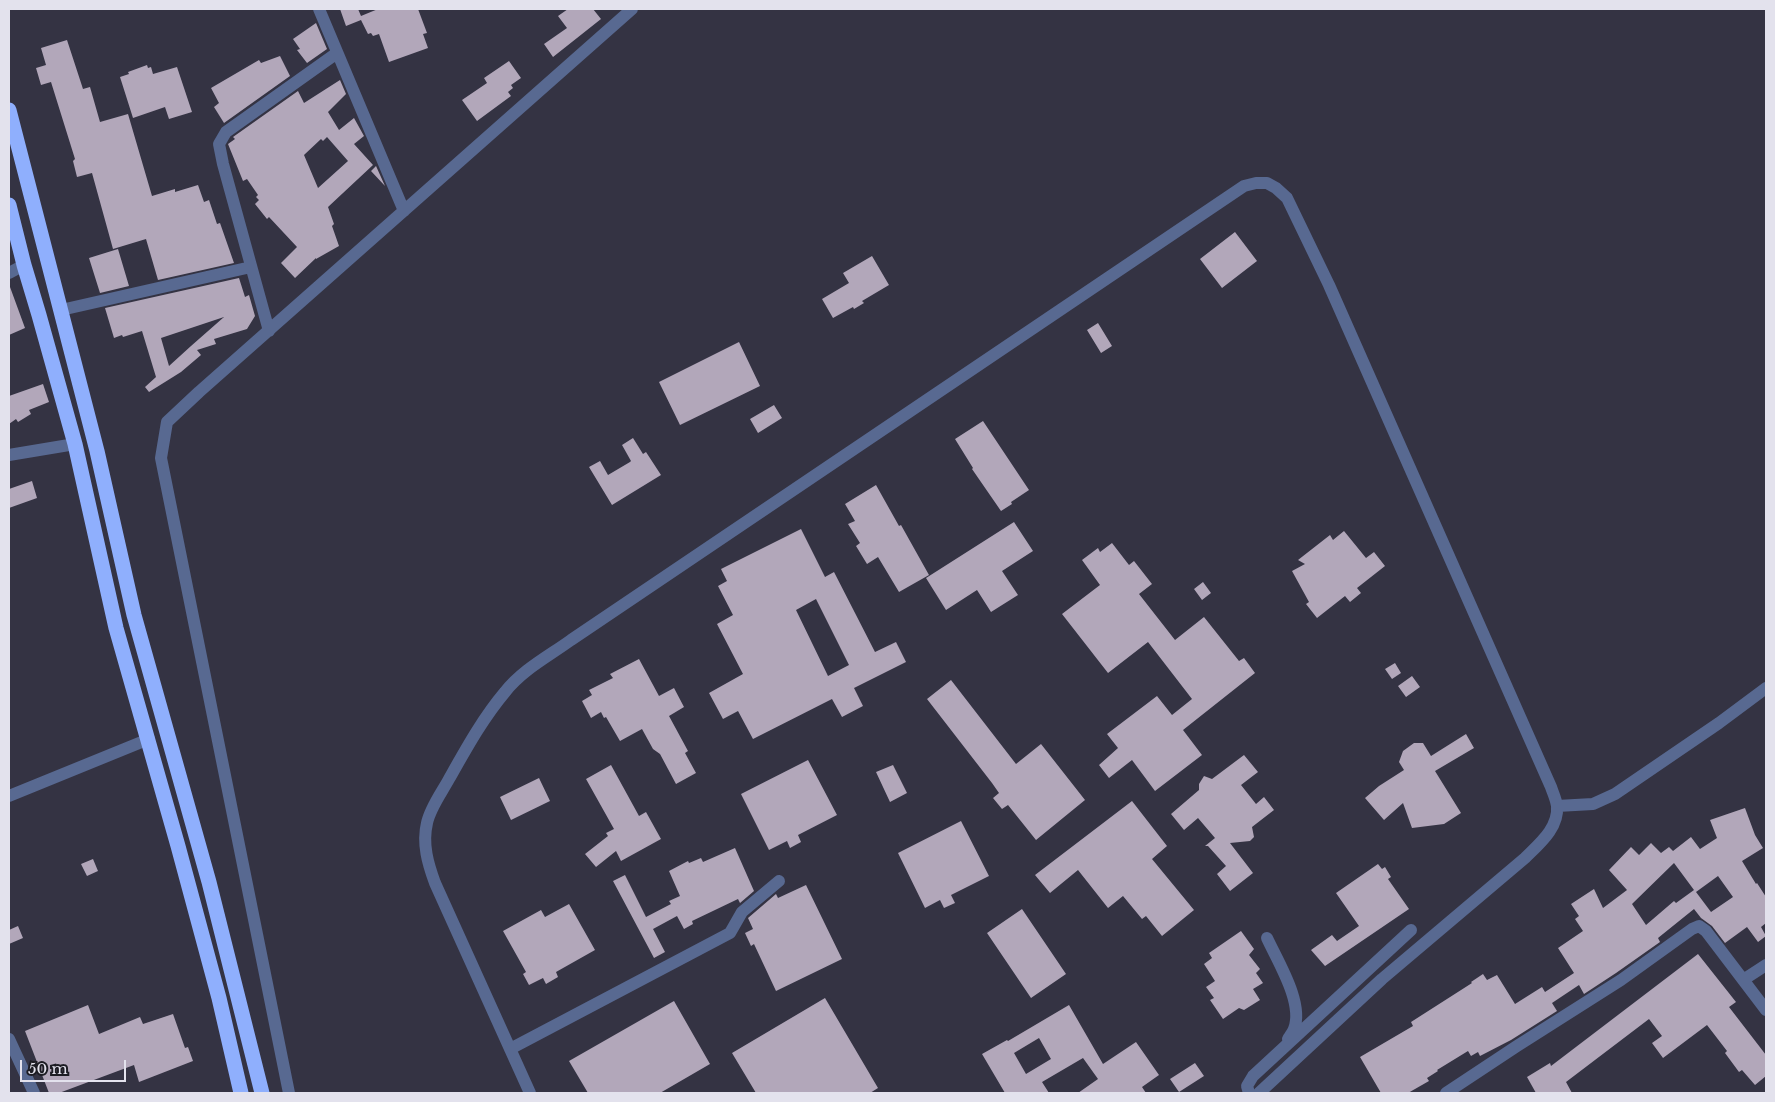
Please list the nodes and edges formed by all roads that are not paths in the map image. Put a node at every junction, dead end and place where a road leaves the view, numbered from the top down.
1 (319, 9) edge
2 (632, 9) edge
3 (337, 53) junction
4 (9, 110) edge
5 (9, 205) edge
6 (404, 211) junction
7 (24, 266) junction
8 (251, 267) junction
9 (9, 273) edge
10 (61, 310) junction
11 (269, 330) junction
12 (74, 444) junction
13 (9, 455) edge
14 (1766, 688) edge
15 (149, 739) junction
16 (9, 796) edge
17 (1557, 806) junction
18 (779, 881) dead end
19 (1411, 930) dead end
20 (1267, 938) dead end
21 (1766, 965) edge
22 (1743, 980) junction
23 (1766, 1010) edge
24 (9, 1039) edge
25 (1283, 1048) junction
26 (510, 1049) junction
27 (34, 1093) edge
28 (241, 1093) edge
29 (262, 1093) edge
30 (289, 1093) edge
31 (530, 1093) edge
32 (1249, 1093) edge
33 (1259, 1093) edge
34 (1446, 1093) edge

1 - 3 street
2 - 6 street
3 - 6 street
3 - 8 street
4 - 10 highway
5 - 7 highway
6 - 11 street
7 - 9 street
7 - 12 highway
8 - 10 street
8 - 11 street
10 - 29 highway
11 - 30 street
12 - 13 street
12 - 15 highway
14 - 17 street
15 - 16 street
15 - 28 highway
17 - 26 street
17 - 33 street
18 - 26 street
19 - 25 street
20 - 25 street
21 - 22 street
22 - 23 street
22 - 34 street
24 - 27 street
25 - 32 street
26 - 31 street

